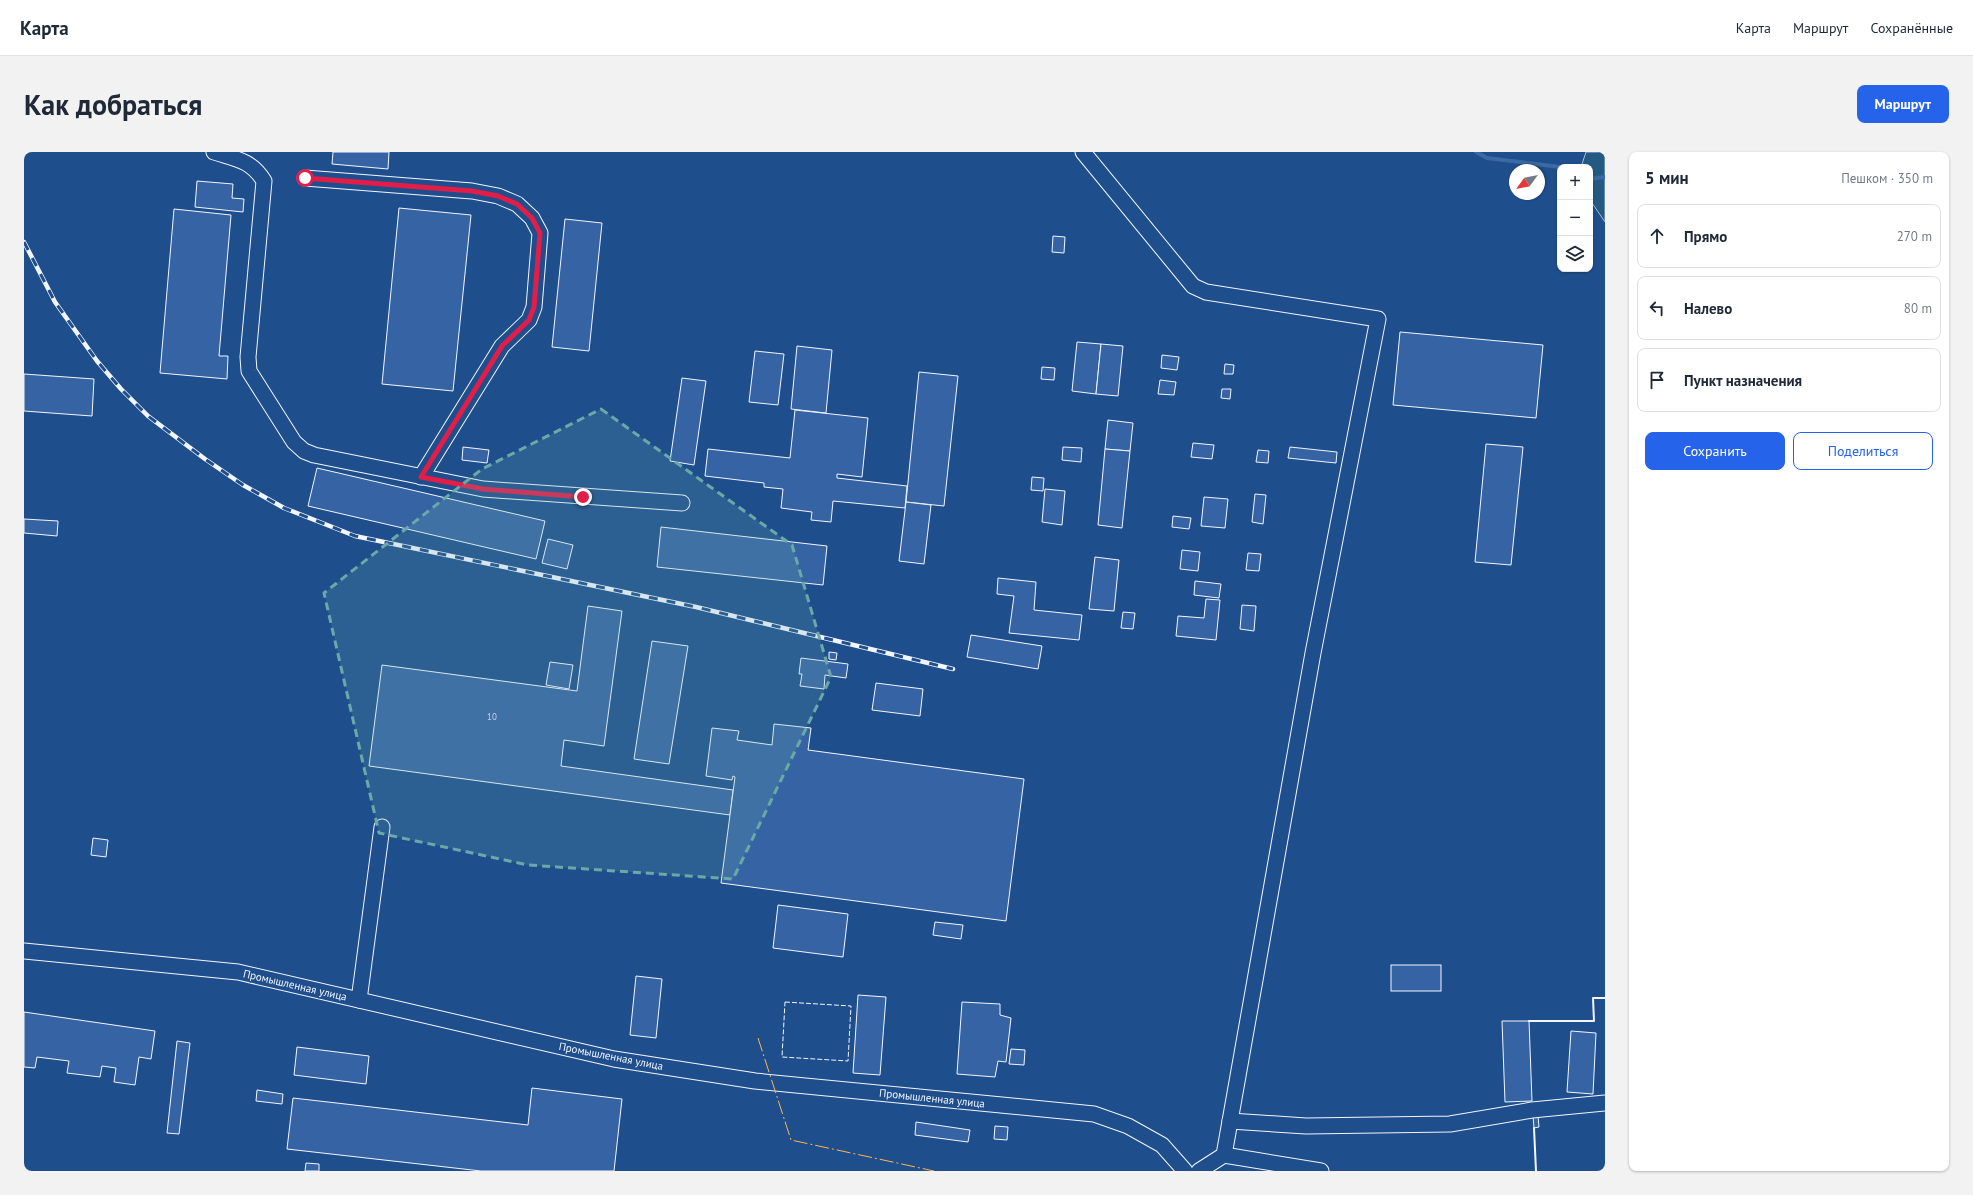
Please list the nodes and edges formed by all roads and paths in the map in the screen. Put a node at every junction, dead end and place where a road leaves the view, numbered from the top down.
1 (214, 152) edge
2 (1083, 152) edge
3 (305, 178) dead end
4 (421, 477) junction
5 (682, 503) dead end
6 (382, 827) dead end
7 (24, 951) edge
8 (359, 1000) junction
9 (1605, 1103) edge
10 (1230, 1121) junction
11 (1224, 1155) junction
12 (1185, 1171) edge
13 (1199, 1171) edge
14 (1321, 1171) edge

1 - 4 street
2 - 10 street
3 - 4 street
4 - 5 street
6 - 8 street
7 - 8 street, Промышленная улица
8 - 12 street, Промышленная улица
9 - 10 street
10 - 11 street
11 - 13 street
11 - 14 street

